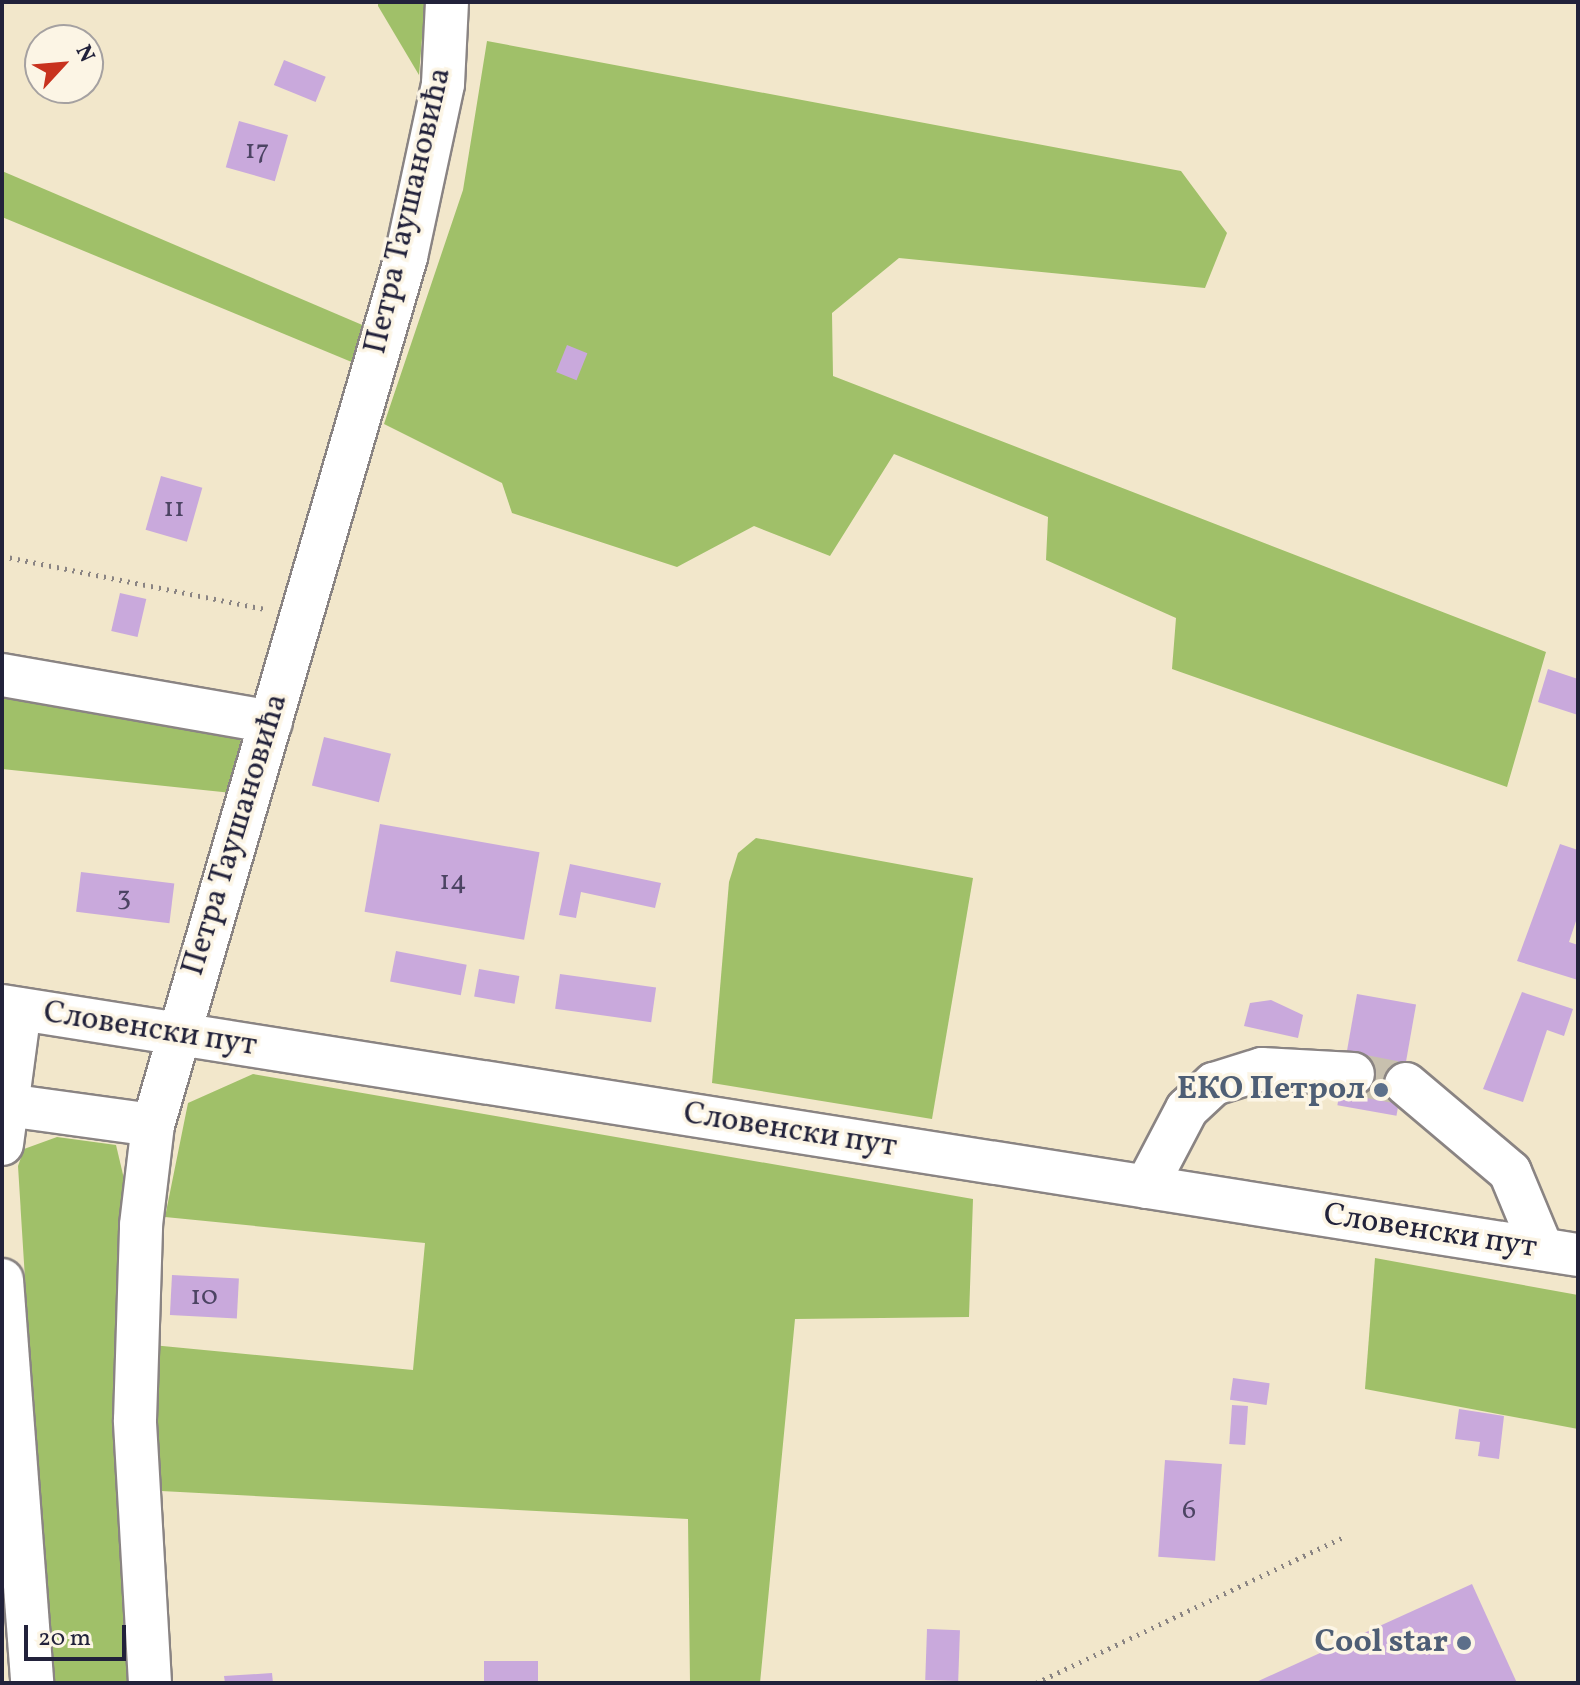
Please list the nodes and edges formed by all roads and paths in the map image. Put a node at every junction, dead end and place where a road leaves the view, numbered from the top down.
1 (447, 2) edge
2 (2, 556) edge
3 (303, 617) junction
4 (2, 675) edge
5 (271, 722) junction
6 (11, 1007) edge
7 (174, 1035) junction
8 (1353, 1074) tunnel mouth
9 (1406, 1084) tunnel mouth
10 (4, 1124) edge
11 (153, 1125) junction
12 (1146, 1187) junction
13 (1560, 1252) edge
14 (2, 1280) edge
15 (1343, 1537) dead end
16 (32, 1683) edge
17 (150, 1683) edge
18 (1036, 1683) edge

1 - 3 street, Петра Таушановића
2 - 3 path
3 - 5 street, Петра Таушановића
4 - 5 street
5 - 7 street, Петра Таушановића
6 - 7 street, Словенски пут
6 - 10 street
7 - 11 street, Петра Таушановића
7 - 12 street, Словенски пут
8 - 12 street
9 - 13 street
10 - 11 street
11 - 17 street, Петра Таушановића
12 - 13 street, Словенски пут
14 - 16 street
15 - 18 path

